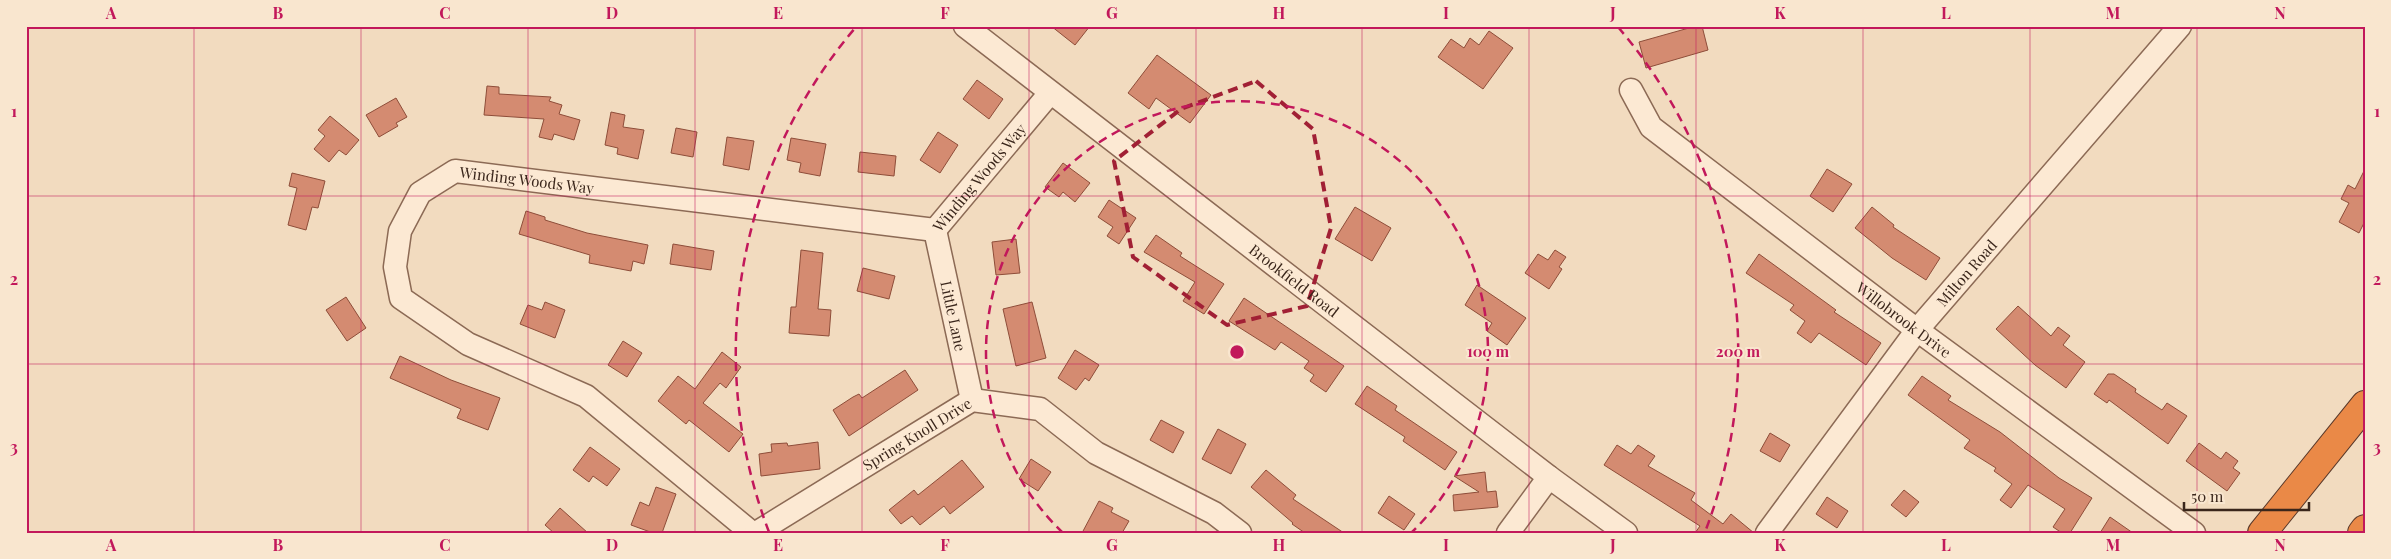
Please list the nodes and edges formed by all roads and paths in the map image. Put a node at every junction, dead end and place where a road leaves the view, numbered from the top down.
1 (966, 26) edge
2 (2180, 26) edge
3 (1631, 90) dead end
4 (1050, 93) junction
5 (935, 230) junction
6 (1916, 330) junction
7 (972, 400) junction
8 (2365, 405) edge
9 (1549, 477) junction
10 (2365, 529) edge
11 (752, 533) edge
12 (756, 533) edge
13 (1240, 533) edge
14 (1508, 533) edge
15 (1626, 533) edge
16 (1767, 533) edge
17 (2194, 533) edge
18 (2262, 533) edge
19 (2362, 533) edge

1 - 4 street, Brookfield Road
2 - 6 street, Milton Road
3 - 6 street, Willobrook Drive
4 - 5 street, Winding Woods Way
4 - 9 street, Brookfield Road
5 - 7 street, Little Lane
5 - 11 street, Winding Woods Way
6 - 16 street, Milton Road
6 - 17 street, Willobrook Drive
7 - 12 street, Spring Knoll Drive
7 - 13 street, Spring Knoll Drive
8 - 18 highway
9 - 14 street
9 - 15 street, Brookfield Road
10 - 19 highway

